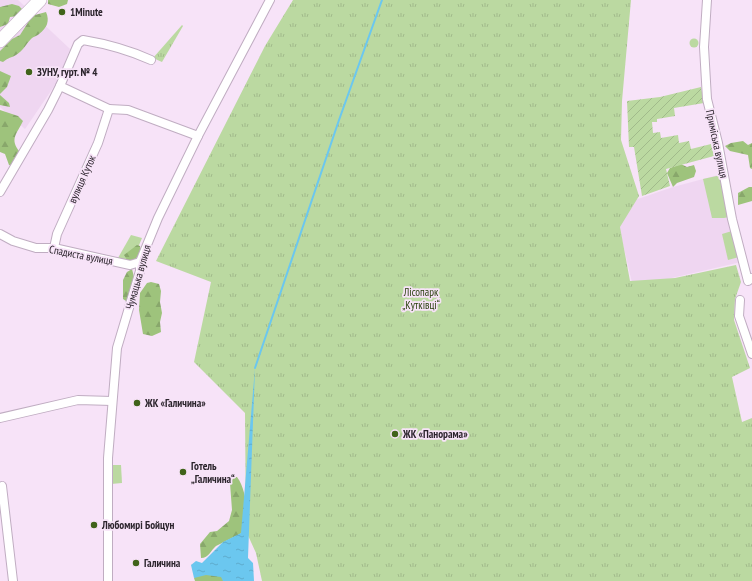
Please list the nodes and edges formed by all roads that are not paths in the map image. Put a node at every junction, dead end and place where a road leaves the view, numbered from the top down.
1 (40, 0) edge
2 (270, 0) edge
3 (707, 0) edge
4 (0, 41) edge
5 (150, 60) dead end
6 (60, 86) junction
7 (110, 109) junction
8 (198, 136) junction
9 (0, 192) edge
10 (0, 234) edge
11 (54, 248) junction
12 (140, 262) junction
13 (752, 278) edge
14 (740, 300) dead end
15 (752, 354) edge
16 (112, 400) junction
17 (0, 418) edge
18 (0, 487) edge
19 (13, 581) edge
20 (108, 581) edge

1 - 4 main road
2 - 8 street, Чумацька вулиця
3 - 13 street, Приміська вулиця
5 - 6 street
6 - 7 street
6 - 9 street
7 - 8 street
7 - 11 street, вулиця Куток
8 - 12 street, Чумацька вулиця
10 - 11 street, Спадиста вулиця
11 - 12 street, Спадиста вулиця
12 - 16 street, Чумацька вулиця
14 - 15 street
16 - 17 street
16 - 20 street, Чумацька вулиця
18 - 19 street

